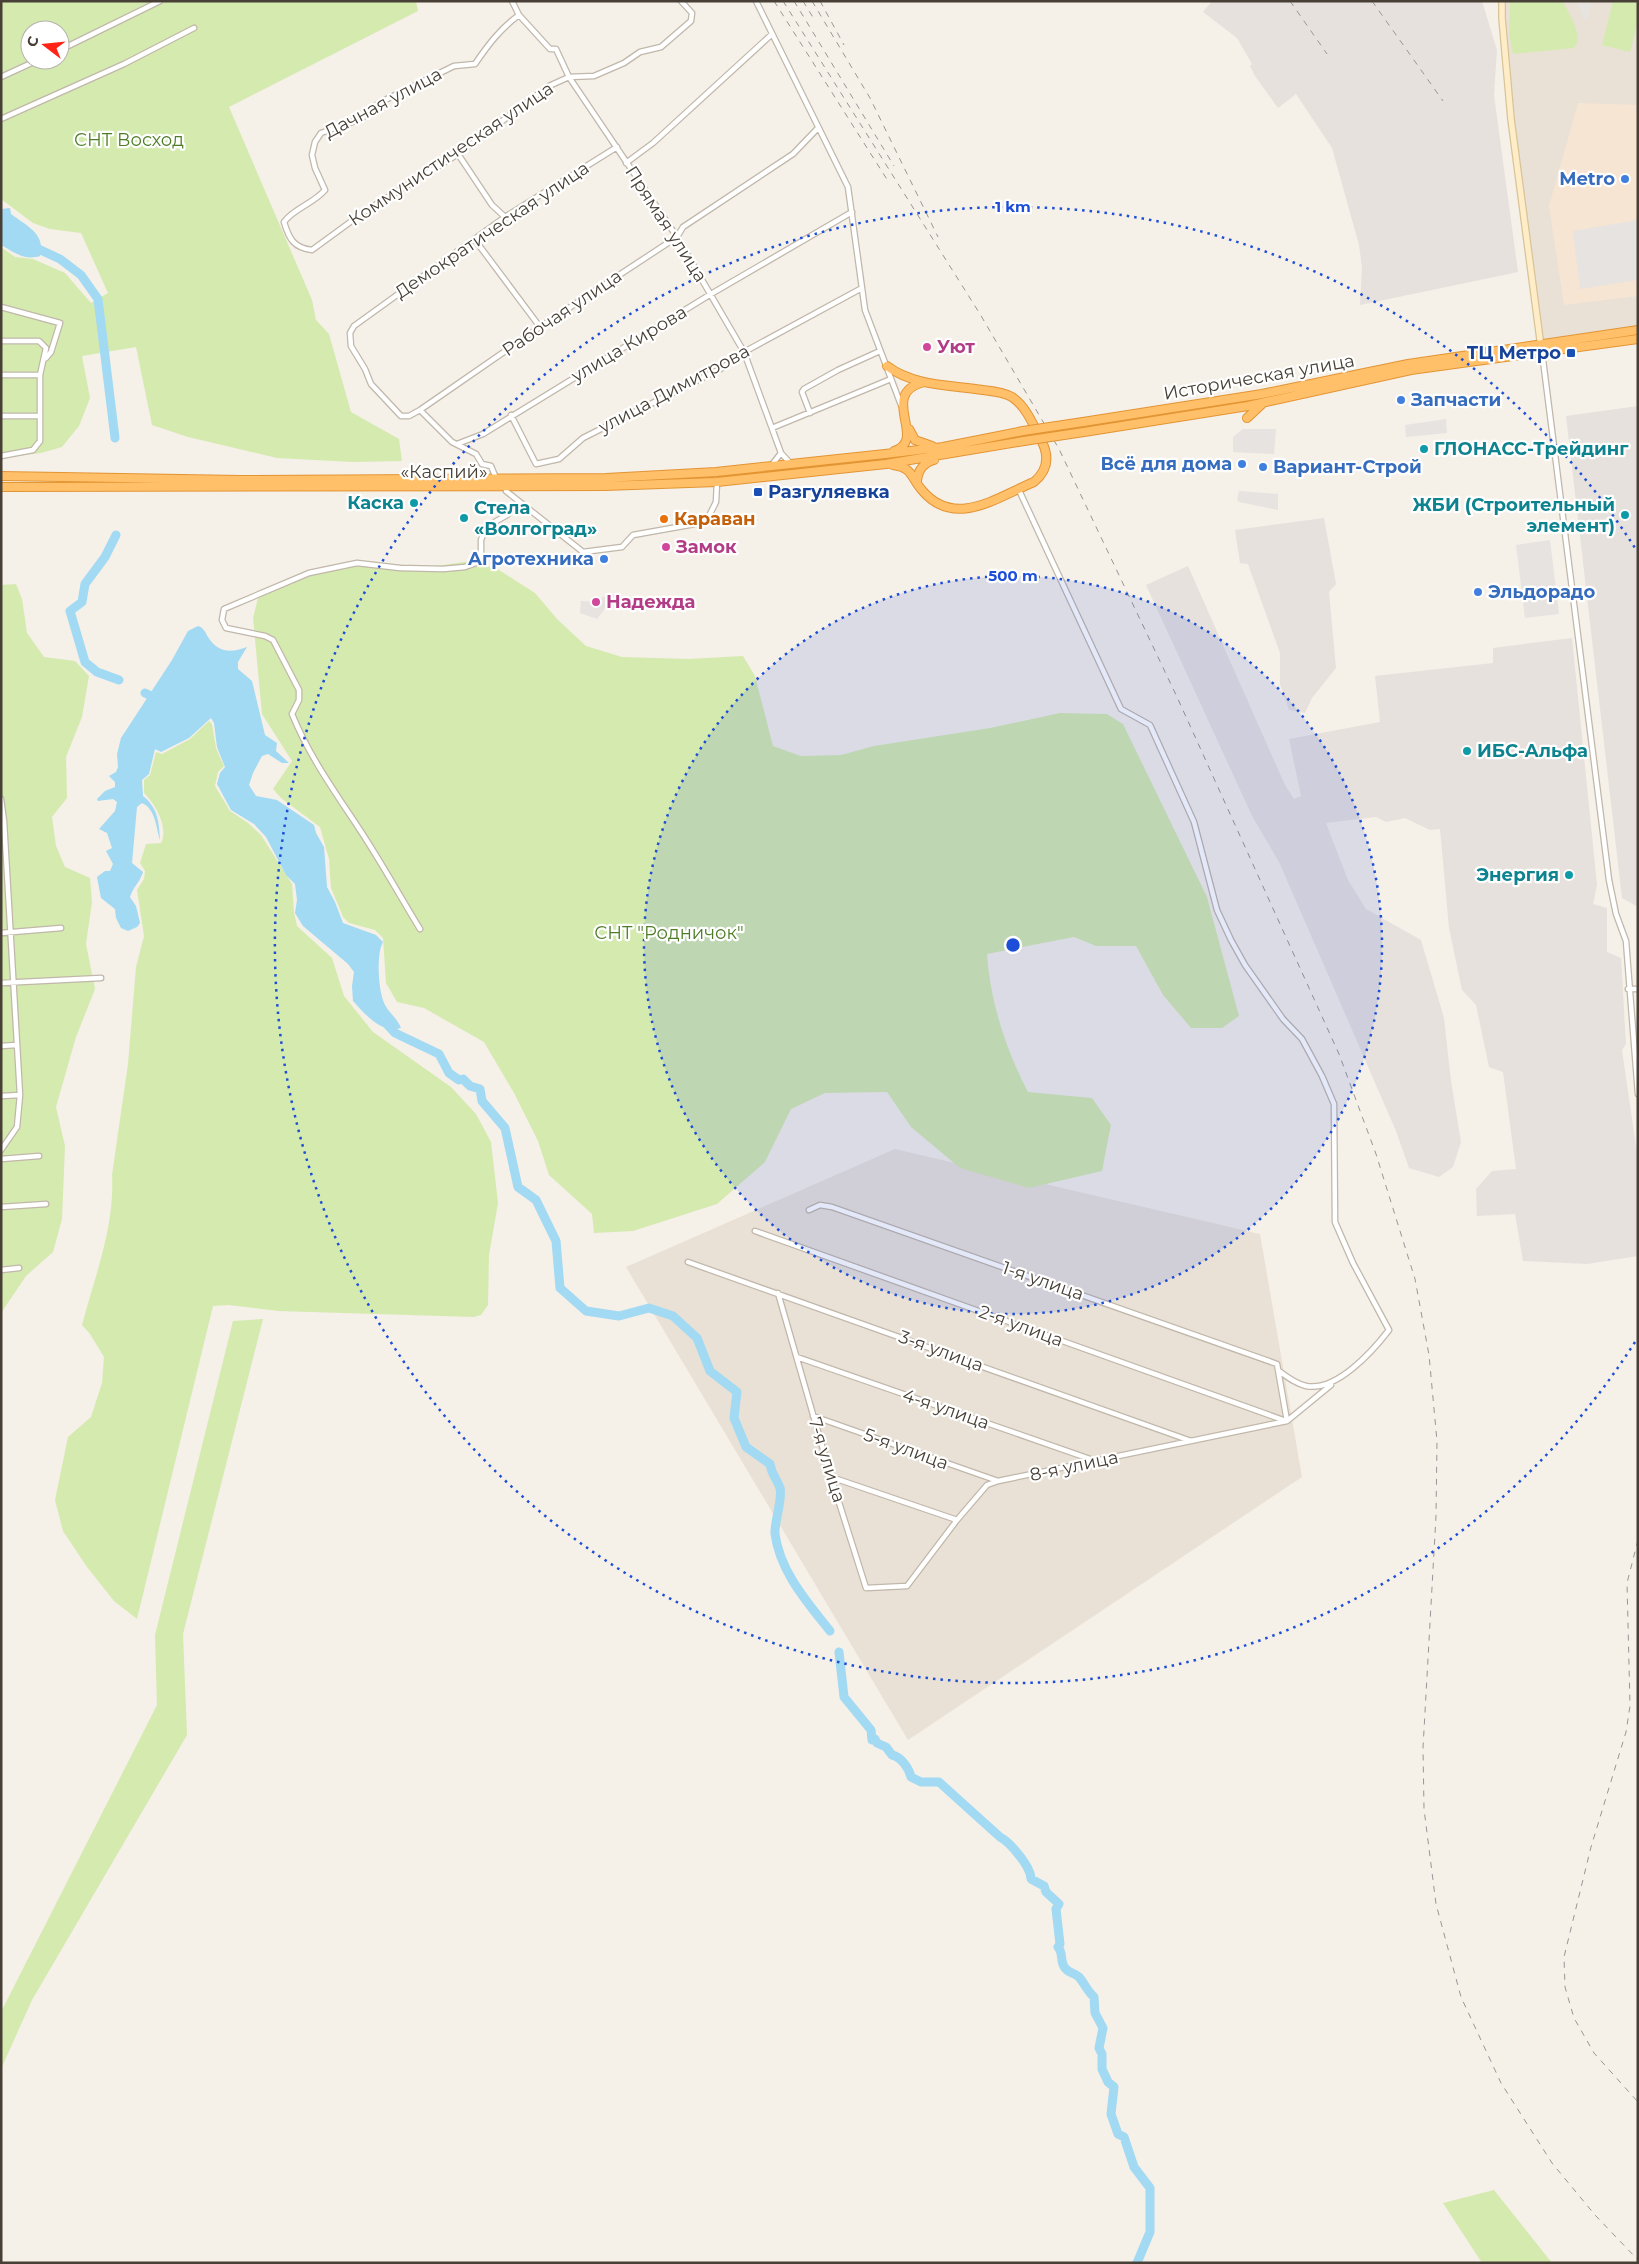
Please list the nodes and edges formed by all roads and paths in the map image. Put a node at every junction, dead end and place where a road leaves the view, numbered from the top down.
1 (160, 1) edge
2 (512, 1) edge
3 (681, 1) edge
4 (756, 1) edge
5 (1502, 1) edge
6 (519, 15) junction
7 (194, 28) dead end
8 (771, 35) junction
9 (70, 45) edge
10 (20, 68) edge
11 (569, 76) junction
12 (1, 77) edge
13 (1, 119) edge
14 (818, 128) junction
15 (617, 147) junction
16 (458, 154) junction
17 (626, 162) junction
18 (852, 212) junction
19 (505, 217) junction
20 (288, 236) joint
21 (677, 237) junction
22 (475, 240) junction
23 (862, 288) junction
24 (711, 294) junction
25 (1, 307) edge
26 (368, 315) joint
27 (540, 327) junction
28 (1638, 330) edge
29 (1638, 339) edge
30 (1, 341) edge
31 (1541, 344) junction
32 (880, 351) junction
33 (744, 352) junction
34 (1542, 352) junction
35 (45, 359) junction
36 (887, 366) junction
37 (1, 375) edge
38 (40, 375) junction
39 (891, 379) junction
40 (925, 382) junction
41 (1264, 403) junction
42 (902, 406) junction
43 (1232, 408) junction
44 (420, 410) junction
45 (810, 413) junction
46 (511, 415) junction
47 (1, 416) edge
48 (40, 416) junction
49 (906, 423) junction
50 (772, 428) junction
51 (457, 444) junction
52 (943, 447) junction
53 (781, 453) junction
54 (885, 454) junction
55 (952, 454) junction
56 (1, 456) edge
57 (792, 464) junction
58 (886, 464) junction
59 (771, 466) junction
60 (1, 476) edge
61 (496, 478) junction
62 (717, 482) junction
63 (917, 482) junction
64 (1, 487) edge
65 (1018, 488) junction
66 (504, 489) junction
67 (520, 504) junction
68 (1, 799) edge
69 (3, 821) edge
70 (4, 867) edge
71 (61, 928) dead end
72 (420, 929) dead end
73 (11, 932) junction
74 (1, 933) edge
75 (101, 978) dead end
76 (14, 982) junction
77 (1, 983) edge
78 (1628, 989) junction
79 (1638, 989) edge
80 (16, 1045) junction
81 (1, 1046) edge
82 (1638, 1094) edge
83 (20, 1095) junction
84 (1, 1096) edge
85 (1, 1150) edge
86 (39, 1156) dead end
87 (1, 1159) edge
88 (46, 1204) dead end
89 (1, 1207) edge
90 (809, 1210) dead end
91 (755, 1231) dead end
92 (688, 1262) dead end
93 (19, 1268) dead end
94 (1, 1270) edge
95 (778, 1293) junction
96 (797, 1357) junction
97 (1278, 1371) junction
98 (1334, 1383) junction
99 (814, 1416) junction
100 (1286, 1422) junction
101 (1193, 1441) junction
102 (1095, 1461) junction
103 (831, 1476) junction
104 (998, 1482) junction
105 (956, 1520) junction
106 (907, 1586) joint

1 - 9 street
2 - 6 street
3 - 11 street, Коммунистическая улица
4 - 8 street
5 - 31 main road
6 - 11 street, Прямая улица
6 - 20 street, Дачная улица
7 - 13 street
8 - 14 street
8 - 17 street
10 - 12 street
11 - 15 street, Прямая улица
11 - 16 street, Коммунистическая улица
14 - 18 street
14 - 21 street, Рабочая улица
15 - 17 street, Прямая улица
15 - 19 street, Демократическая улица
16 - 19 street
16 - 20 street, Коммунистическая улица
17 - 21 street, Прямая улица
18 - 23 street
18 - 24 street, улица Кирова
19 - 22 street, Демократическая улица
21 - 24 street, Прямая улица
21 - 27 street, Рабочая улица
22 - 26 street, Демократическая улица
22 - 27 street
23 - 32 street
23 - 33 street, улица Димитрова
24 - 33 street, Прямая улица
24 - 46 street, улица Кирова
25 - 35 street
26 - 44 street, Рабочая улица
27 - 44 street, Рабочая улица
28 - 31 highway, Историческая улица
29 - 34 highway, Историческая улица
30 - 35 street
31 - 34 main road
31 - 52 highway, Историческая улица, bridge
32 - 36 street
32 - 45 street
33 - 46 street, улица Димитрова
33 - 50 street, Прямая улица
34 - 41 highway, Историческая улица
34 - 78 street
35 - 38 street
36 - 39 street
36 - 40 highway
37 - 38 street
38 - 48 street
39 - 42 street
39 - 45 street
40 - 42 highway
40 - 65 highway
41 - 43 highway, Историческая улица
41 - 43 highway
42 - 49 highway
43 - 55 highway, Историческая улица, bridge
44 - 51 street
45 - 50 street
46 - 51 street, улица Кирова
47 - 48 street
48 - 56 street
49 - 52 highway
49 - 54 highway
50 - 53 street, Прямая улица
51 - 61 street
52 - 54 highway, Историческая улица
53 - 57 street
53 - 59 street
54 - 57 highway, «Каспий»
55 - 58 highway, Историческая улица
55 - 63 highway
57 - 59 highway, «Каспий»
58 - 62 highway, «Каспий»
58 - 63 highway
59 - 61 highway, «Каспий»
60 - 61 highway, «Каспий»
62 - 66 highway, «Каспий»
62 - 67 street
63 - 65 highway
64 - 66 highway, «Каспий»
65 - 98 street
66 - 67 street
67 - 72 street
68 - 69 street
69 - 70 street
70 - 73 street
71 - 73 street
73 - 74 street
73 - 76 street
75 - 76 street
76 - 77 street
76 - 80 street
78 - 79 street
78 - 82 street
80 - 81 street
80 - 83 street
83 - 84 street
83 - 85 street
86 - 87 street
88 - 89 street
90 - 97 street, 1-я улица
91 - 100 street, 2-я улица
92 - 95 street, 3-я улица
93 - 94 street
95 - 96 street, 7-я улица
95 - 101 street, 3-я улица
96 - 99 street, 7-я улица
96 - 102 street, 4-я улица
97 - 98 street
97 - 100 street
98 - 100 street
99 - 103 street, 7-я улица
99 - 104 street, 5-я улица
100 - 101 street, 8-я улица
101 - 102 street, 8-я улица
102 - 104 street, 8-я улица
103 - 105 street
103 - 106 street, 7-я улица
104 - 105 street, 8-я улица
105 - 106 street, 8-я улица

